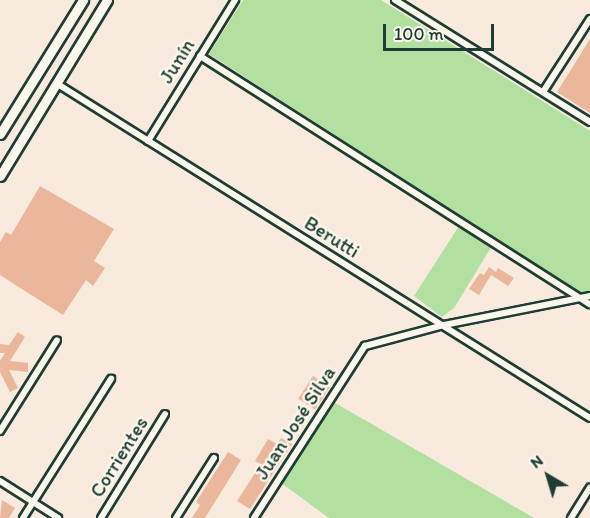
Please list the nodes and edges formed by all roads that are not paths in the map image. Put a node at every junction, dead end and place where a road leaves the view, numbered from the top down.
1 (83, 0) edge
2 (108, 0) edge
3 (235, 0) edge
4 (396, 0) edge
5 (590, 19) edge
6 (200, 56) junction
7 (56, 83) junction
8 (543, 93) junction
9 (590, 122) edge
10 (0, 134) edge
11 (148, 141) junction
12 (0, 176) edge
13 (590, 296) edge
14 (582, 298) junction
15 (590, 304) edge
16 (444, 325) junction
17 (57, 340) dead end
18 (111, 379) dead end
19 (165, 414) dead end
20 (590, 418) edge
21 (0, 431) edge
22 (214, 458) dead end
23 (0, 481) edge
24 (590, 488) edge
25 (33, 502) junction
26 (23, 518) edge
27 (58, 518) edge
28 (101, 518) edge
29 (176, 518) edge
30 (254, 518) edge
31 (571, 518) edge

1 - 10 main road
2 - 7 main road
3 - 6 street, Junín
4 - 8 street
5 - 8 street
6 - 11 street, Junín
6 - 14 street
7 - 11 street, Berutti
7 - 12 main road
8 - 9 street
11 - 16 street, Berutti
13 - 14 street
14 - 15 street
14 - 16 street
16 - 20 street, Berutti
16 - 30 street, Juan José Silva
17 - 21 street
18 - 25 street
19 - 28 street, Corrientes
22 - 29 street
23 - 25 street
24 - 31 street
25 - 26 street
25 - 27 street

